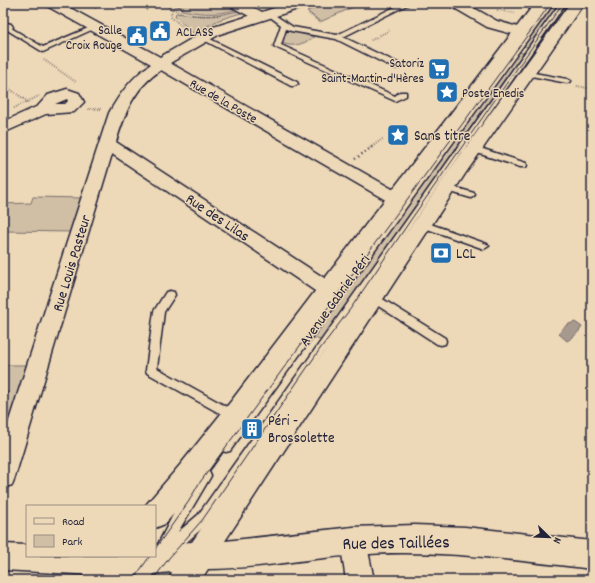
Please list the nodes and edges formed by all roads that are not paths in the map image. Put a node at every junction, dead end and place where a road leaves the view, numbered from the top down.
1 (52, 3) edge
2 (408, 3) edge
3 (456, 3) edge
4 (542, 3) edge
5 (551, 3) edge
6 (563, 3) edge
7 (577, 3) edge
8 (299, 4) edge
9 (241, 5) edge
10 (264, 15) junction
11 (284, 26) junction
12 (5, 27) edge
13 (95, 27) junction
14 (340, 35) junction
15 (201, 39) junction
16 (523, 52) junction
17 (160, 63) junction
18 (397, 66) dead end
19 (567, 82) dead end
20 (294, 84) dead end
21 (67, 94) road end
22 (403, 94) dead end
23 (3, 128) edge
24 (108, 144) junction
25 (474, 149) junction
26 (523, 165) dead end
27 (447, 188) junction
28 (471, 195) dead end
29 (395, 198) junction
30 (422, 224) junction
31 (484, 246) dead end
32 (328, 290) junction
33 (170, 295) dead end
34 (373, 297) junction
35 (441, 341) dead end
36 (234, 416) junction
37 (220, 455) dead end
38 (211, 467) dead end
39 (3, 477) edge
40 (156, 514) edge
41 (353, 541) junction
42 (200, 555) junction
43 (592, 555) edge
44 (3, 557) edge
45 (108, 566) edge
46 (150, 569) edge
47 (184, 580) edge
48 (360, 580) edge

1 - 13 street, Rue de la Poste
2 - 14 lane
3 - 16 street
4 - 16 main road
5 - 16 lane
6 - 16 lane
7 - 16 main road
8 - 10 street, Rue Louis Pasteur
9 - 10 street
10 - 11 lane
10 - 15 street, Rue Louis Pasteur
11 - 14 lane
11 - 22 lane
12 - 13 lane
13 - 17 street, Rue de la Poste
14 - 18 lane
15 - 17 street, Rue Louis Pasteur
15 - 20 lane
16 - 19 lane
16 - 25 main road, Avenue Gabriel Péri
16 - 29 main road, Avenue Gabriel Péri
16 - 37 lane, Avenue Gabriel Péri
16 - 46 lane, Avenue Gabriel Péri
17 - 24 street, Rue Louis Pasteur
17 - 29 street, Rue de la Poste
21 - 23 street
24 - 32 street, Rue des Lilas
24 - 39 street, Rue Louis Pasteur
25 - 26 lane
25 - 27 main road, Avenue Gabriel Péri
27 - 28 lane
27 - 30 main road, Avenue Gabriel Péri
29 - 32 main road, Avenue Gabriel Péri
30 - 31 lane
30 - 34 main road, Avenue Gabriel Péri
32 - 36 main road, Avenue Gabriel Péri
33 - 36 lane
34 - 35 lane
34 - 42 main road, Avenue Gabriel Péri
36 - 40 main road, Avenue Gabriel Péri
38 - 46 lane
41 - 42 main road, Rue des Taillées
41 - 43 main road, Rue des Taillées
41 - 48 street
42 - 46 main road, Rue des Taillées
42 - 47 main road, Avenue Gabriel Péri
44 - 45 street
45 - 46 main road, Rue des Taillées

